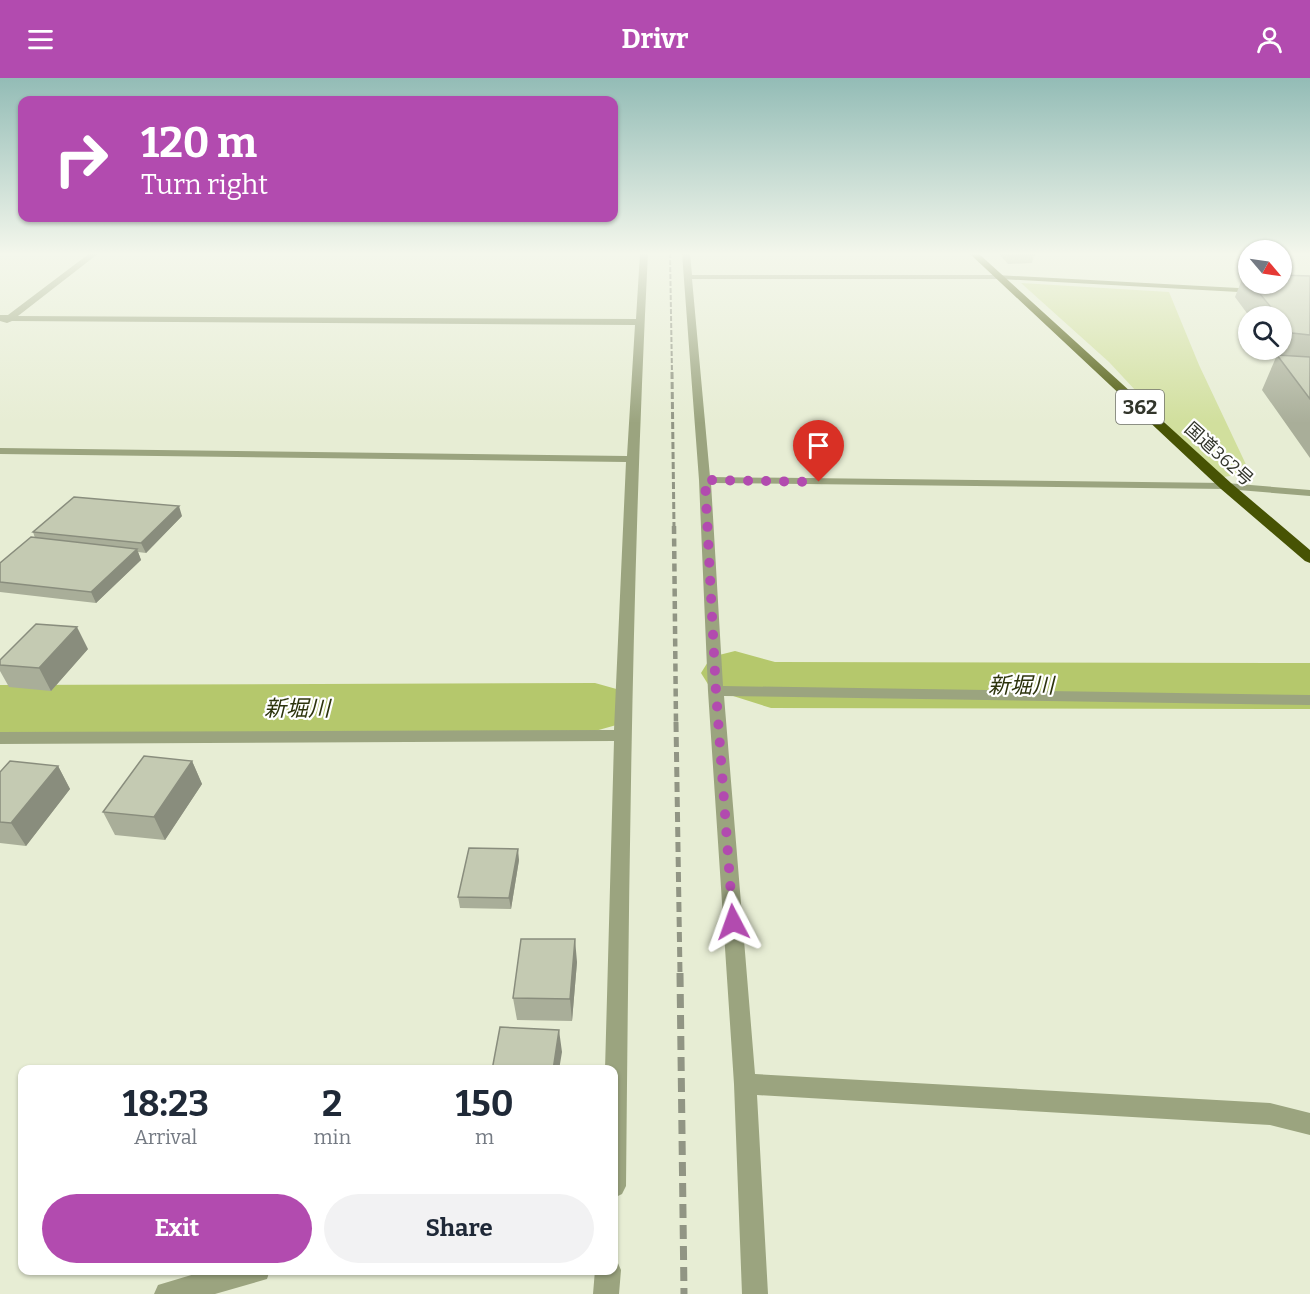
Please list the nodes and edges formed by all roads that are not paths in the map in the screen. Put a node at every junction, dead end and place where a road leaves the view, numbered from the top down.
1 (17, 310) edge
2 (641, 310) edge
3 (690, 310) edge
4 (1035, 310) edge
5 (4, 319) edge
6 (640, 322) junction
7 (0, 325) edge
8 (0, 451) edge
9 (632, 459) junction
10 (705, 480) junction
11 (1226, 486) junction
12 (1310, 493) edge
13 (1310, 558) edge
14 (716, 692) junction
15 (1310, 700) edge
16 (622, 735) junction
17 (0, 738) edge
18 (616, 1065) edge
19 (745, 1084) junction
20 (1310, 1124) edge
21 (239, 1275) edge
22 (608, 1275) edge
23 (167, 1294) edge
24 (606, 1294) edge
25 (755, 1294) edge

1 - 5 street
2 - 6 street
3 - 10 street
4 - 11 highway, 国道362号 / 362
5 - 6 street
5 - 7 street
6 - 9 street
8 - 9 street
9 - 16 street
10 - 11 street
10 - 14 street
11 - 12 street
11 - 13 highway, 国道362号 / 362
14 - 15 street
14 - 19 street
16 - 17 street
16 - 18 street
19 - 20 street
19 - 25 street
21 - 23 street
22 - 24 street

